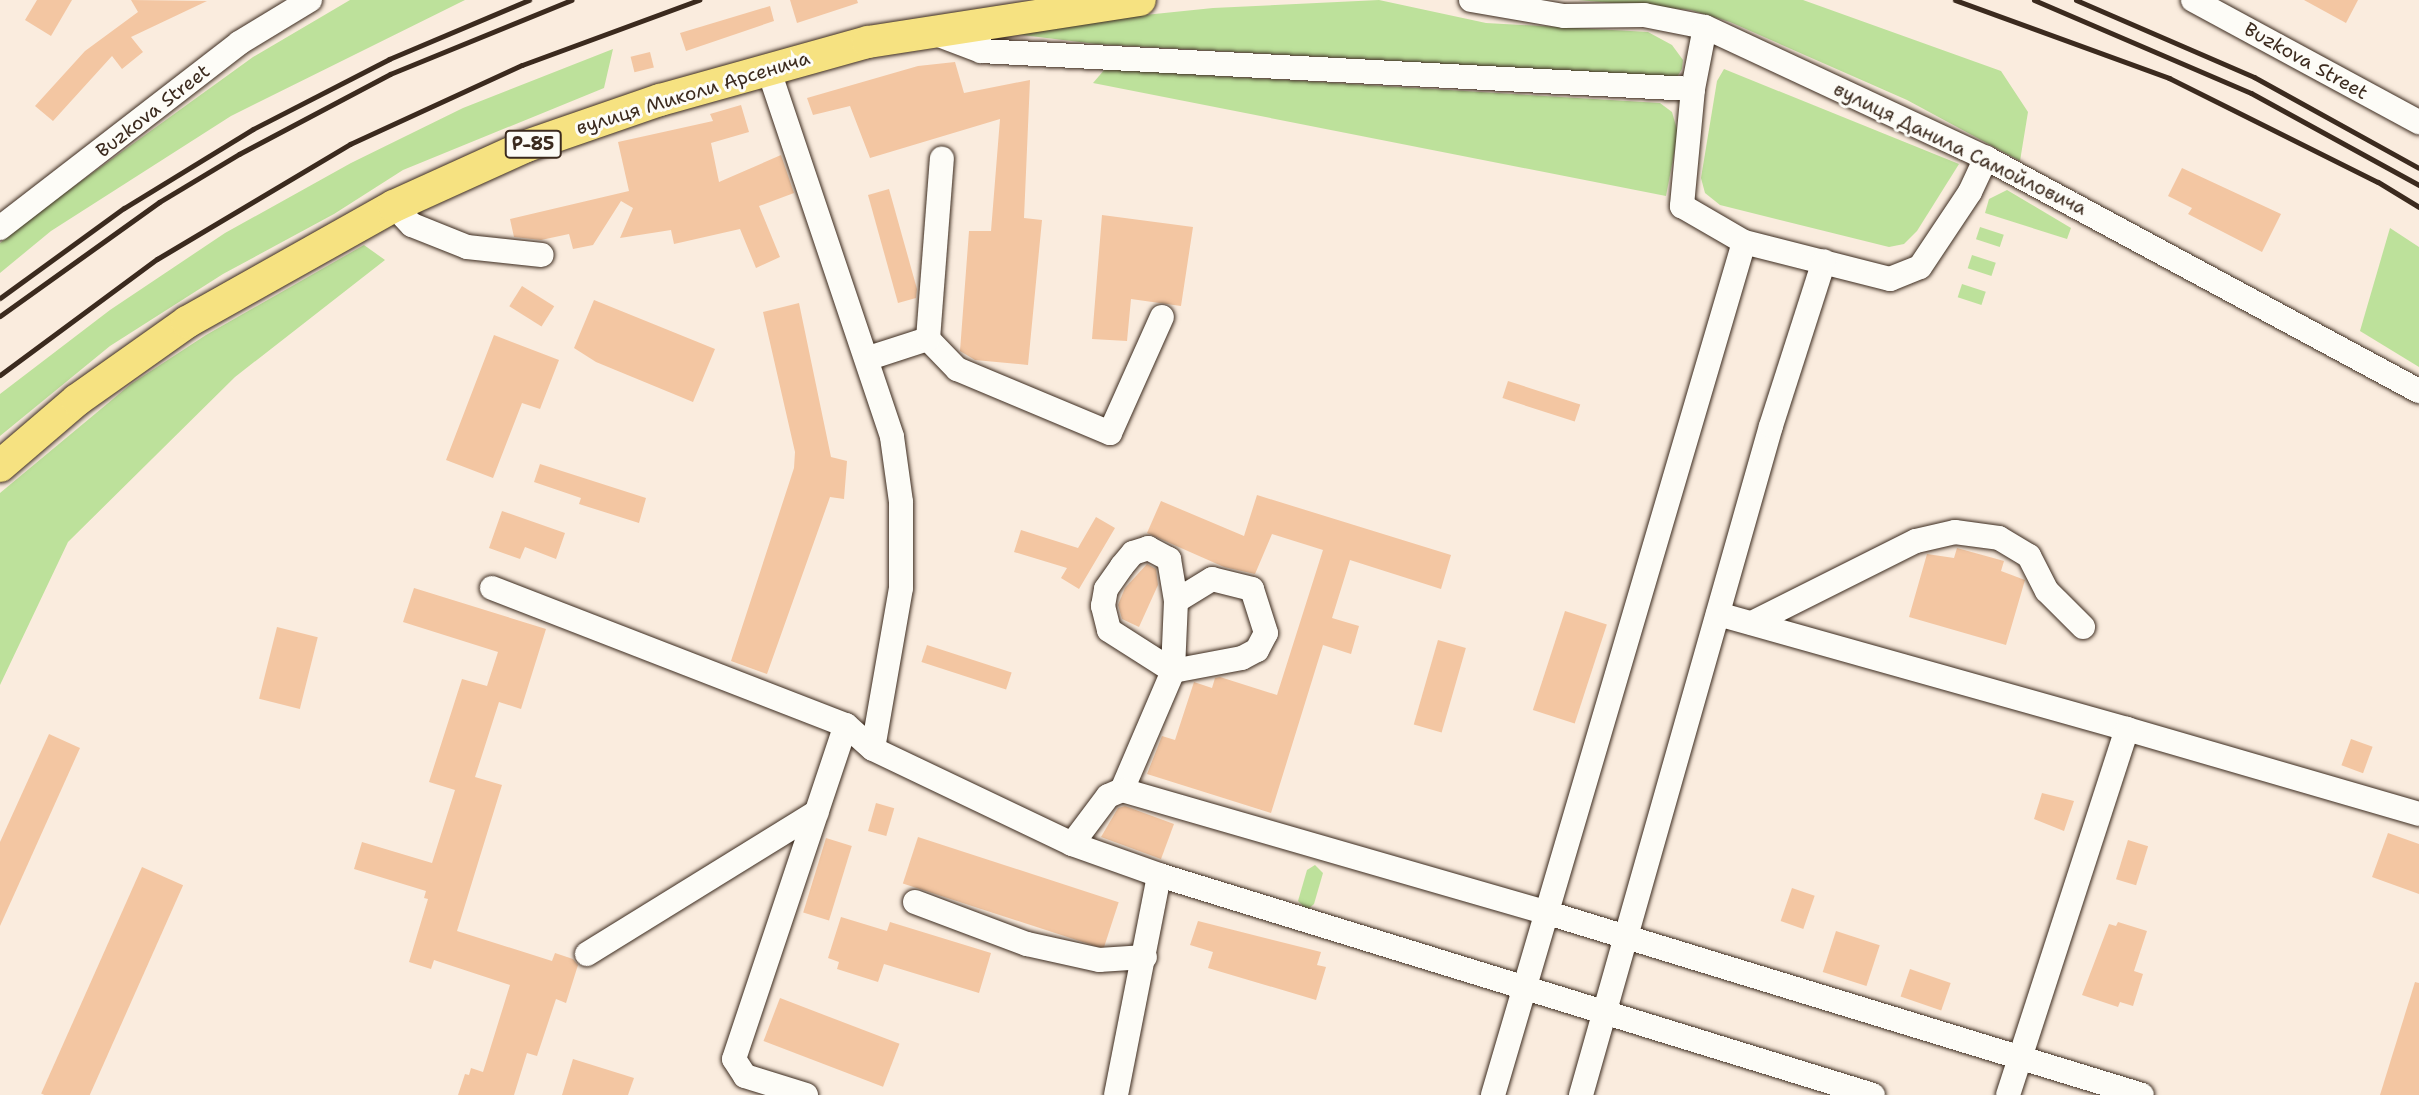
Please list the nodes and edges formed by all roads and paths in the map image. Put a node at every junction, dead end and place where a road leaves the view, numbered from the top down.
1 (310, 0) edge
2 (1140, 0) edge
3 (1471, 0) edge
4 (2205, 2) edge
5 (1705, 27) junction
6 (927, 30) junction
7 (768, 68) junction
8 (1693, 89) junction
9 (2419, 122) edge
10 (1986, 158) junction
11 (942, 159) dead end
12 (394, 206) junction
13 (0, 228) edge
14 (1744, 242) junction
15 (542, 255) dead end
16 (1824, 261) junction
17 (1162, 317) dead end
18 (928, 339) junction
19 (869, 358) junction
20 (2419, 391) edge
21 (0, 466) edge
22 (492, 588) dead end
23 (1176, 601) junction
24 (1718, 614) junction
25 (1752, 623) junction
26 (2083, 627) dead end
27 (1173, 671) junction
28 (846, 725) junction
29 (2127, 729) junction
30 (873, 750) junction
31 (1122, 790) junction
32 (817, 813) junction
33 (2419, 814) edge
34 (1072, 844) junction
35 (1159, 875) junction
36 (915, 902) dead end
37 (1548, 913) junction
38 (1627, 937) junction
39 (587, 954) dead end
40 (1145, 957) junction
41 (1526, 990) junction
42 (1606, 1013) junction
43 (2018, 1057) junction
44 (806, 1095) edge
45 (1116, 1095) edge
46 (1493, 1095) edge
47 (1581, 1095) edge
48 (1873, 1095) edge
49 (2008, 1095) edge
50 (2142, 1095) edge

1 - 13 street, Buzkova Street
2 - 6 main road, вулиця Миколи Арсенича / Р-85
3 - 5 street, вулиця Данила Самойловича
4 - 9 street, Buzkova Street
5 - 8 street
5 - 10 street, вулиця Данила Самойловича
6 - 7 main road, вулиця Миколи Арсенича / Р-85
6 - 8 street
7 - 12 main road, вулиця Миколи Арсенича / Р-85
7 - 19 street
8 - 14 street
10 - 16 street
10 - 20 street, вулиця Данила Самойловича
11 - 18 street
12 - 15 street
12 - 21 main road, вулиця Миколи Арсенича / Р-85
14 - 16 street
14 - 37 street
16 - 24 street
17 - 18 street
18 - 19 street
19 - 30 street
22 - 28 street
23 - 27 street
23 - 27 street
23 - 27 street
24 - 25 street
24 - 38 street
25 - 26 street
25 - 29 street
27 - 31 street
28 - 30 street
28 - 32 street
29 - 33 street
29 - 43 street
30 - 34 street
31 - 34 street
31 - 37 street
32 - 39 street
32 - 44 street
34 - 35 street
35 - 40 street
35 - 41 street
36 - 40 street
37 - 38 street
37 - 41 street
38 - 42 street
38 - 43 street
40 - 45 street
41 - 42 street
41 - 46 street
42 - 47 street
42 - 48 street
43 - 49 street
43 - 50 street

